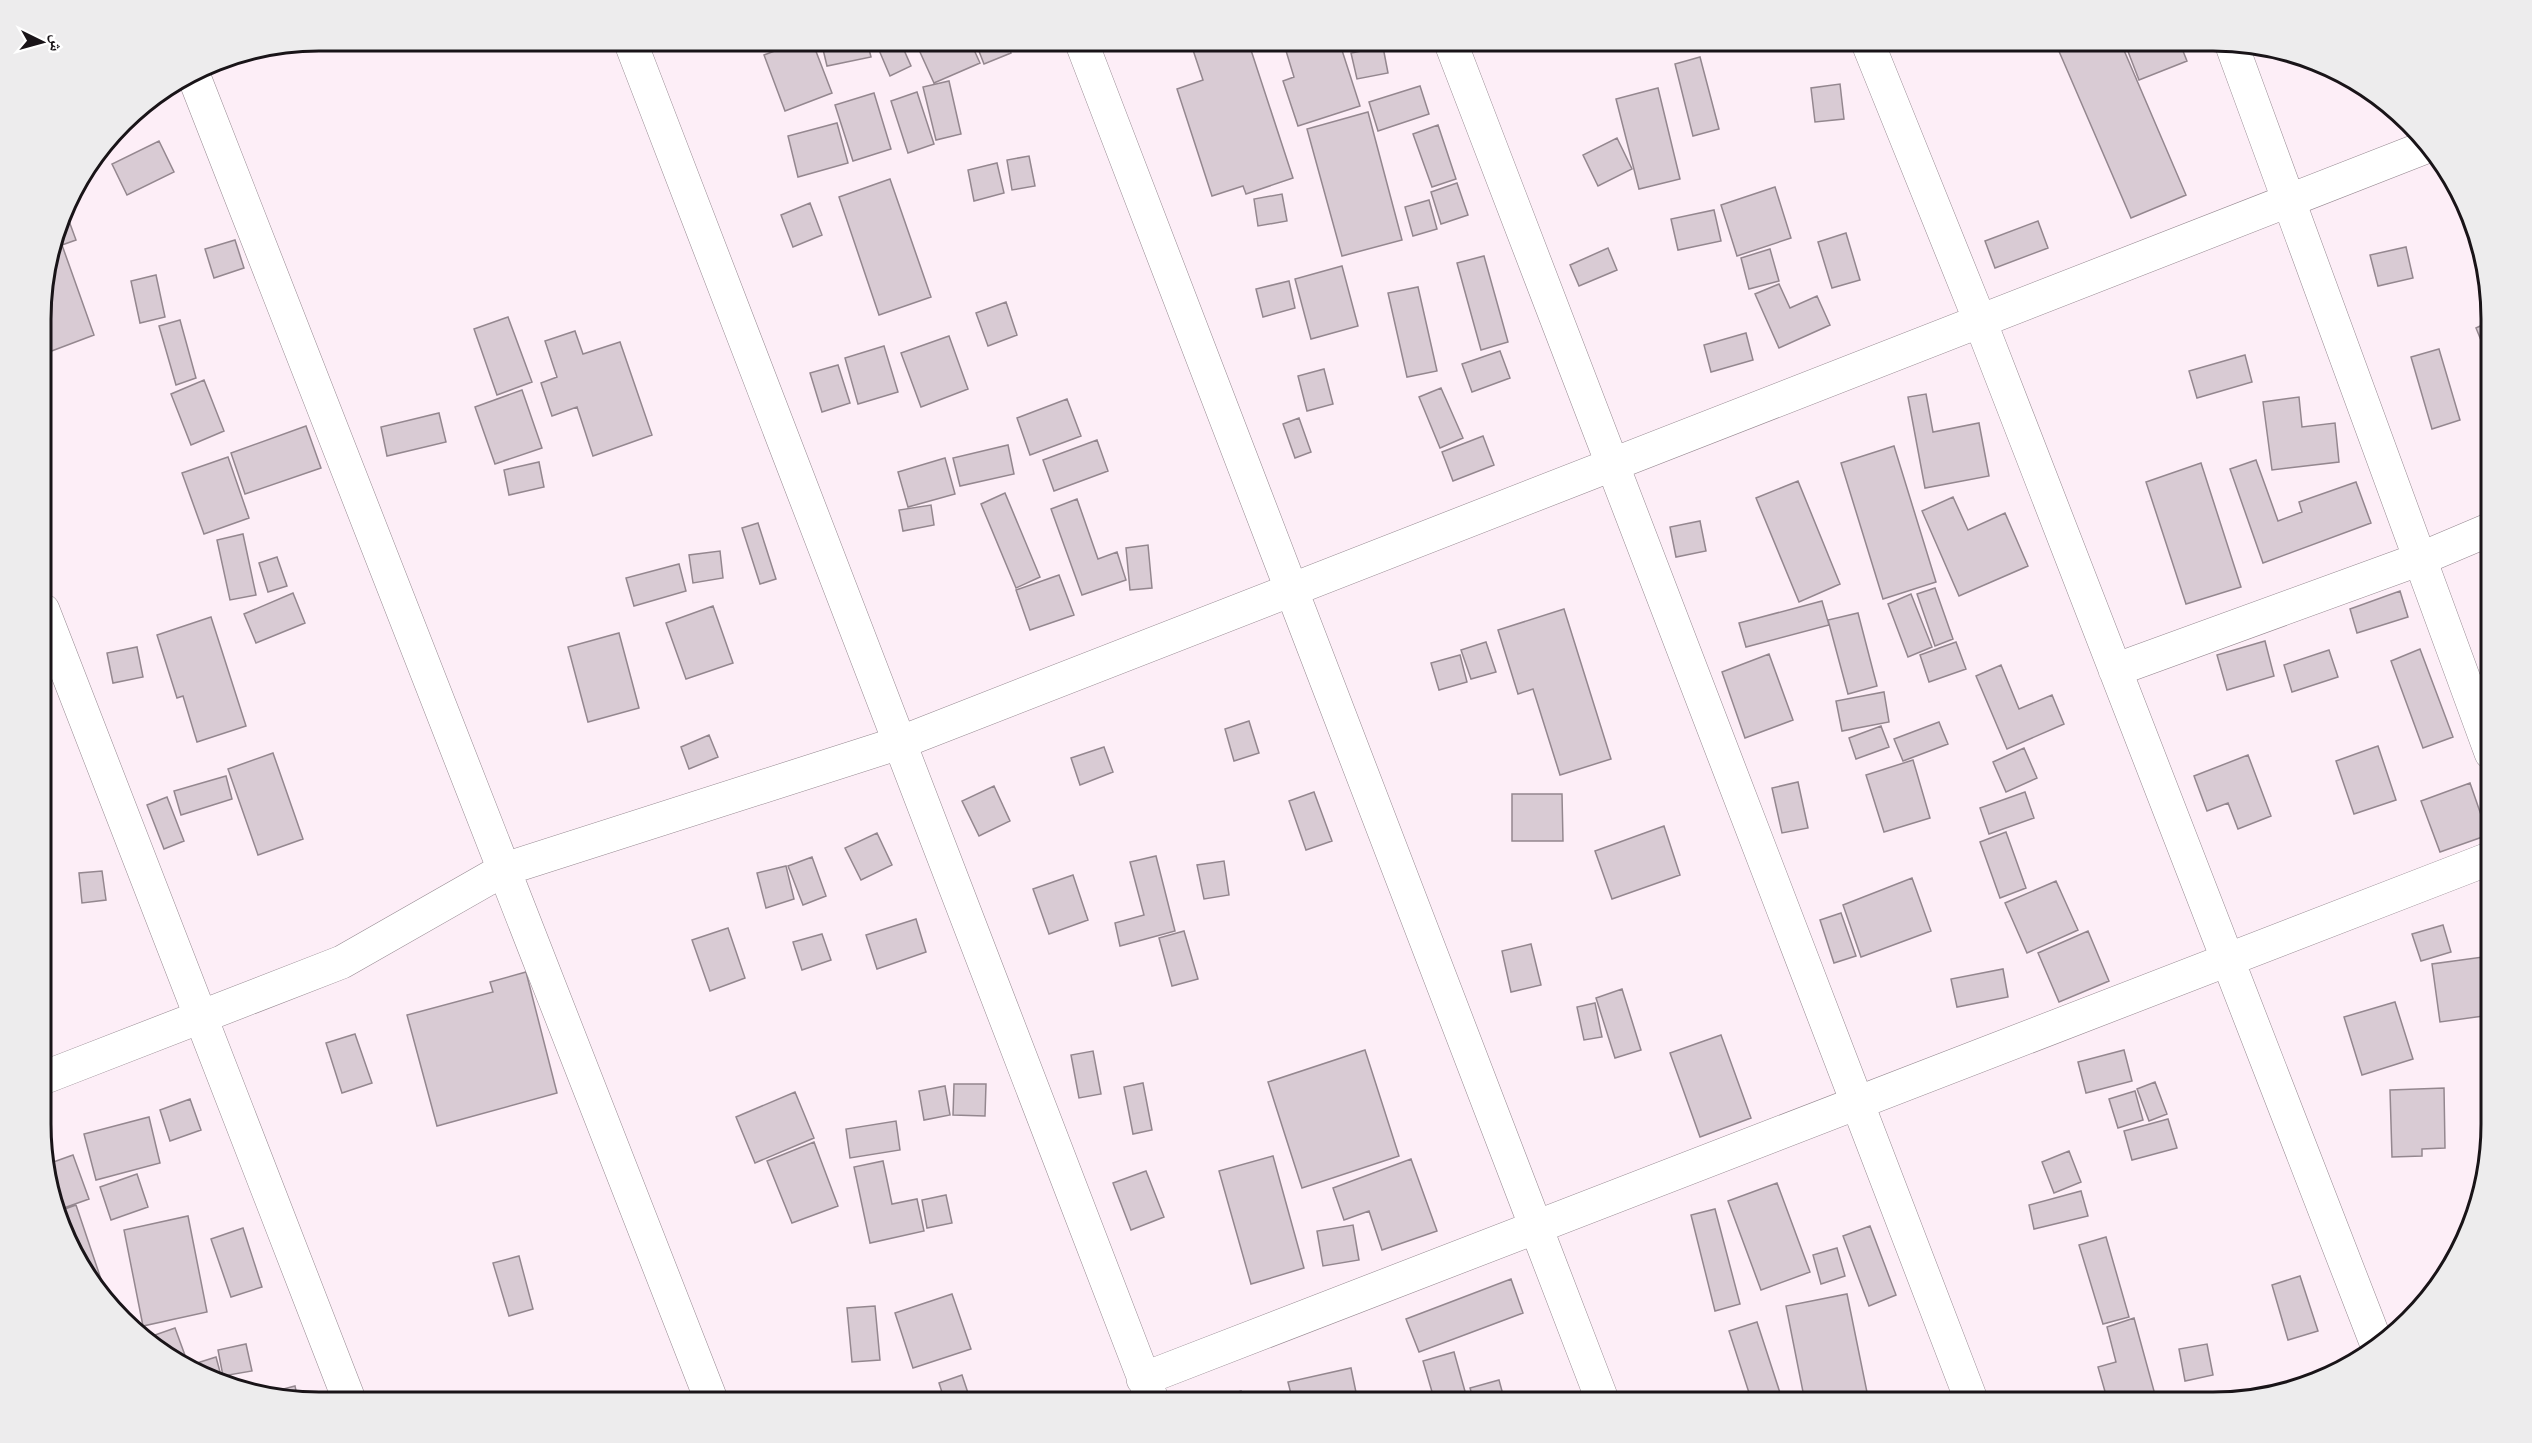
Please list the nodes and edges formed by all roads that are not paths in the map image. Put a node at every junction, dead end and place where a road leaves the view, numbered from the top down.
1 (634, 51) edge
2 (1085, 51) edge
3 (1454, 51) edge
4 (1871, 51) edge
5 (2233, 52) edge
6 (196, 82) edge
7 (2420, 149) edge
8 (2288, 200) junction
9 (1980, 321) junction
10 (1613, 465) junction
11 (2481, 532) edge
12 (2420, 559) junction
13 (1291, 591) junction
14 (51, 630) edge
15 (2115, 670) junction
16 (2481, 726) edge
17 (899, 743) junction
18 (2481, 862) edge
19 (505, 869) junction
20 (2227, 959) junction
21 (201, 1016) junction
22 (51, 1075) edge
23 (1858, 1103) junction
24 (1535, 1227) junction
25 (2374, 1338) edge
26 (1148, 1390) edge
27 (346, 1392) edge
28 (708, 1392) edge
29 (1599, 1392) edge
30 (1968, 1392) edge

1 - 17 street
2 - 13 street
3 - 10 street
4 - 9 street
5 - 8 street
6 - 19 street
7 - 8 street
8 - 9 street
8 - 12 street
9 - 10 street
9 - 15 street
10 - 13 street
10 - 23 street
11 - 12 street
12 - 15 street
12 - 16 street
13 - 17 street
13 - 24 street
14 - 21 street
15 - 20 street
17 - 19 street
17 - 26 street
18 - 20 street
19 - 21 street
19 - 28 street
20 - 23 street
20 - 25 street
21 - 22 street
21 - 27 street
23 - 24 street
23 - 30 street
24 - 26 street
24 - 29 street

